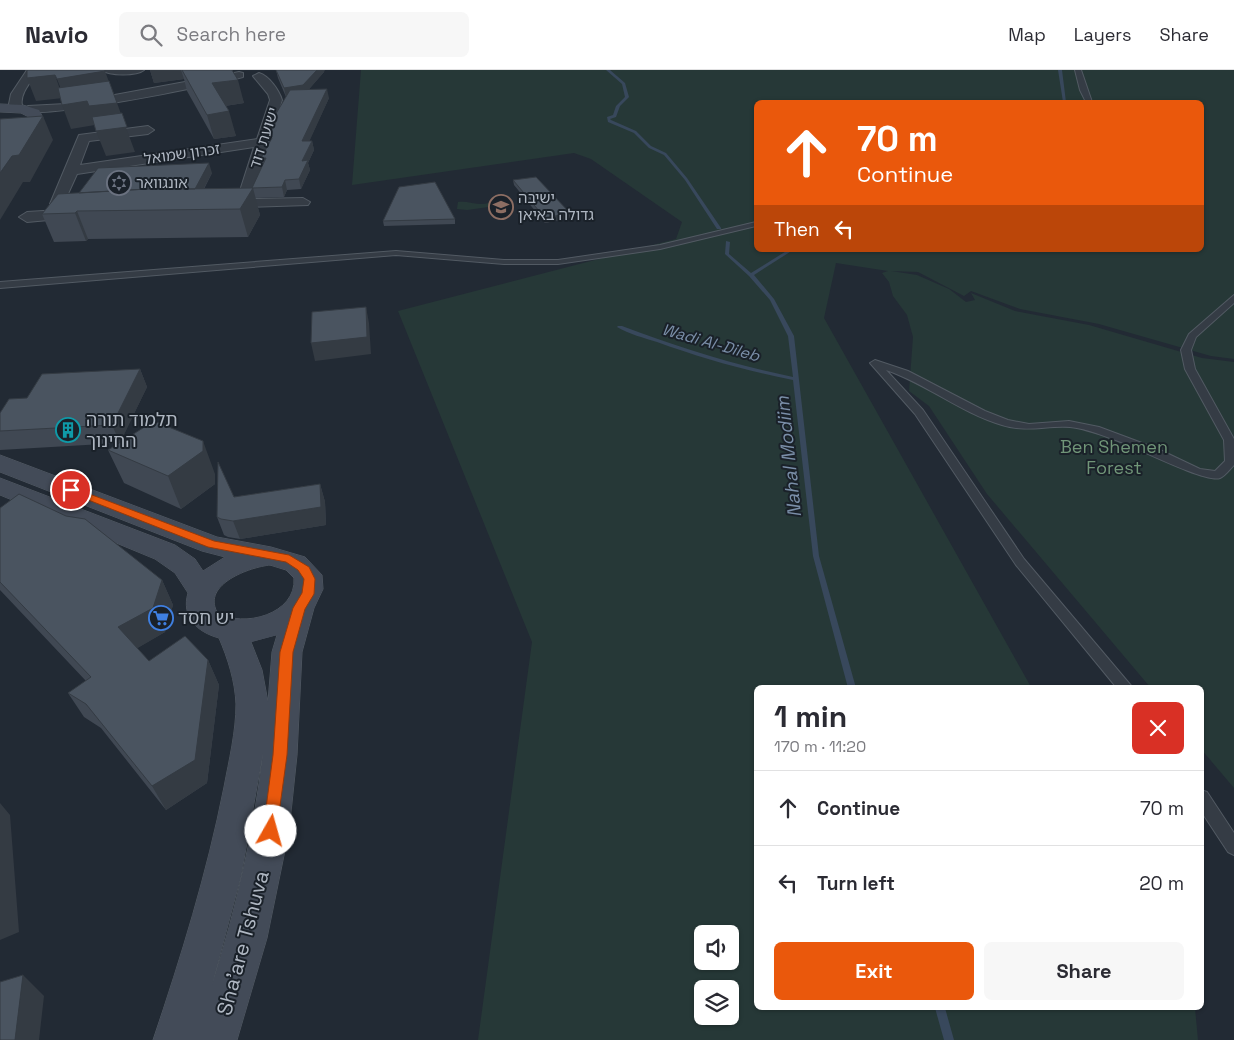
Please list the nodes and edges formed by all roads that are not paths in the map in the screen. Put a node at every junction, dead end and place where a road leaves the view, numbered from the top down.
1 (34, 70) edge
2 (108, 70) edge
3 (138, 70) edge
4 (1078, 70) edge
5 (239, 72) edge
6 (273, 73) dead end
7 (259, 76) junction
8 (1088, 100) edge
9 (0, 108) edge
10 (27, 112) junction
11 (148, 130) dead end
12 (3, 134) edge
13 (262, 142) junction
14 (72, 170) junction
15 (303, 202) dead end
16 (57, 204) edge
17 (243, 204) junction
18 (204, 206) edge
19 (87, 213) edge
20 (27, 217) dead end
21 (754, 224) edge
22 (0, 285) edge
23 (1234, 298) edge
24 (0, 462) edge
25 (0, 486) edge
26 (271, 556) junction
27 (202, 592) junction
28 (299, 608) junction
29 (230, 631) junction
30 (1123, 685) edge
31 (1204, 802) edge
32 (1234, 847) edge
33 (174, 1040) edge
34 (216, 1040) edge

1 - 10 street
2 - 3 street
4 - 8 lane
5 - 7 street
5 - 10 street
6 - 7 street
7 - 13 street, ישועת דוד
9 - 10 street
10 - 12 street
11 - 14 street, זכרון שמואל
13 - 14 street, זכרון שמואל
13 - 17 street, ישועת דוד
14 - 16 street, זכרון שמואל
15 - 17 street
17 - 18 street
19 - 20 street
21 - 22 lane
23 - 30 lane
24 - 26 street
25 - 27 street
26 - 27 street
26 - 28 street
27 - 29 street
28 - 29 street
28 - 34 street, Sha'are Tshuva
29 - 33 street, Sha'are Tshuva
31 - 32 lane

